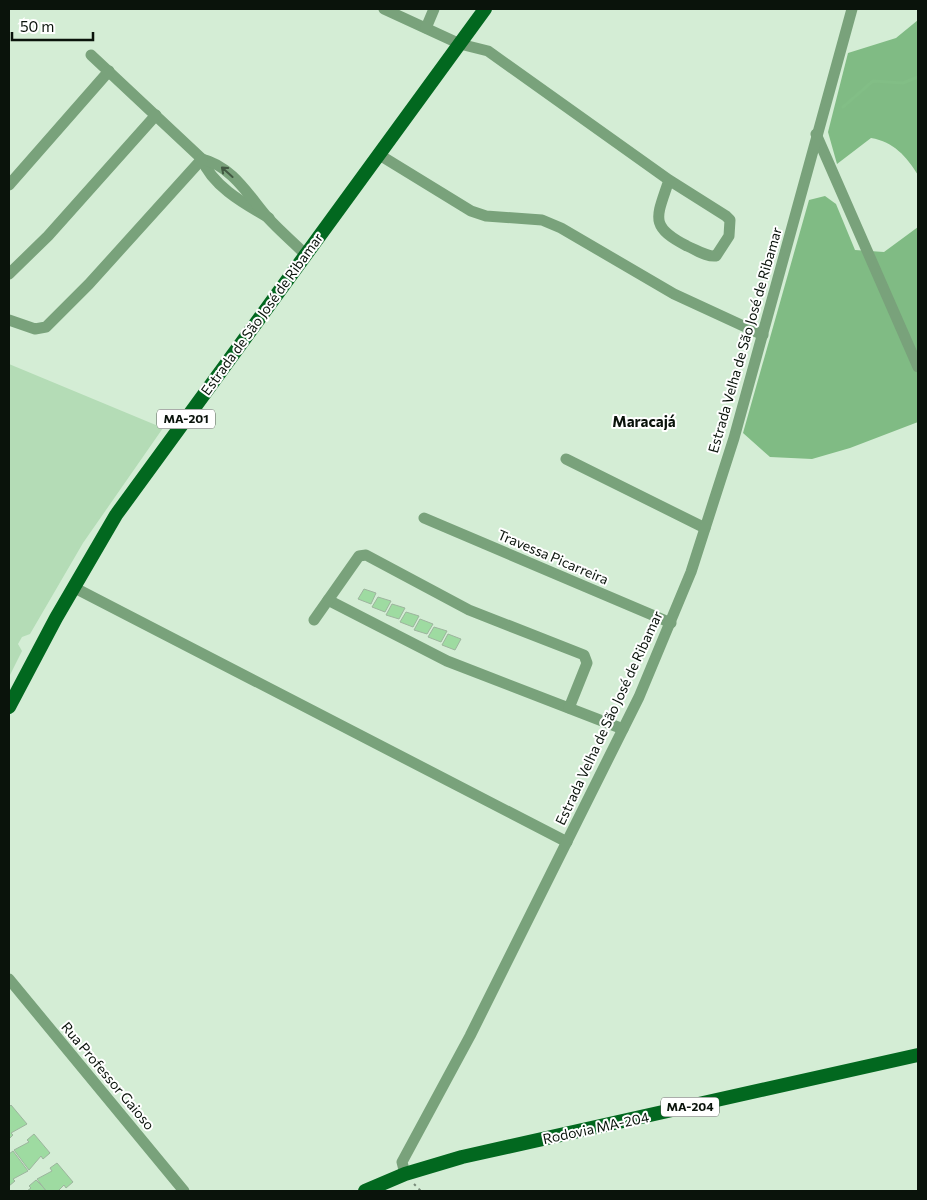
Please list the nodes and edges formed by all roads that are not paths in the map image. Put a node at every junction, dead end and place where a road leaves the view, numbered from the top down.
1 (384, 9) edge
2 (434, 9) edge
3 (486, 9) edge
4 (852, 9) edge
5 (426, 28) junction
6 (460, 44) junction
7 (91, 54) dead end
8 (109, 72) junction
9 (156, 115) junction
10 (816, 134) junction
11 (378, 154) junction
12 (202, 159) junction
13 (669, 180) junction
14 (9, 185) edge
15 (305, 254) junction
16 (9, 274) edge
17 (9, 320) edge
18 (763, 335) junction
19 (918, 367) edge
20 (566, 459) dead end
21 (424, 518) dead end
22 (705, 528) junction
23 (73, 587) junction
24 (328, 600) junction
25 (314, 620) dead end
26 (671, 623) junction
27 (9, 708) edge
28 (569, 708) junction
29 (623, 729) junction
30 (567, 842) junction
31 (9, 979) edge
32 (918, 1055) edge
33 (405, 1174) junction
34 (184, 1191) edge
35 (365, 1191) edge

1 - 5 street
2 - 5 street
3 - 6 main road, Estrada de São José de Ribamar / MA-201
4 - 10 street, Estrada Velha de São José de Ribamar
5 - 6 street
6 - 11 main road, Estrada de São José de Ribamar / MA-201
6 - 13 street
7 - 8 street
8 - 9 street
8 - 14 street
9 - 12 street
9 - 16 street
10 - 18 street, Estrada Velha de São José de Ribamar
10 - 19 street
11 - 15 main road, Estrada de São José de Ribamar / MA-201
11 - 18 street
12 - 15 street
12 - 17 street
13 - 13 street
15 - 23 main road, Estrada de São José de Ribamar / MA-201
18 - 22 street, Estrada Velha de São José de Ribamar
20 - 22 street
21 - 26 street, Travessa Picarreira
22 - 26 street, Estrada Velha de São José de Ribamar
23 - 27 main road, Estrada de São José de Ribamar / MA-201
23 - 30 street
24 - 25 street
24 - 28 street
24 - 28 street
26 - 29 street, Estrada Velha de São José de Ribamar
28 - 29 street
29 - 30 street, Estrada Velha de São José de Ribamar
30 - 33 street, Estrada Velha de São José de Ribamar
31 - 34 street, Rua Professor Gaioso
32 - 33 main road, Rodovia MA-204 / MA-204
33 - 35 main road, Rodovia MA-204 / MA-204

